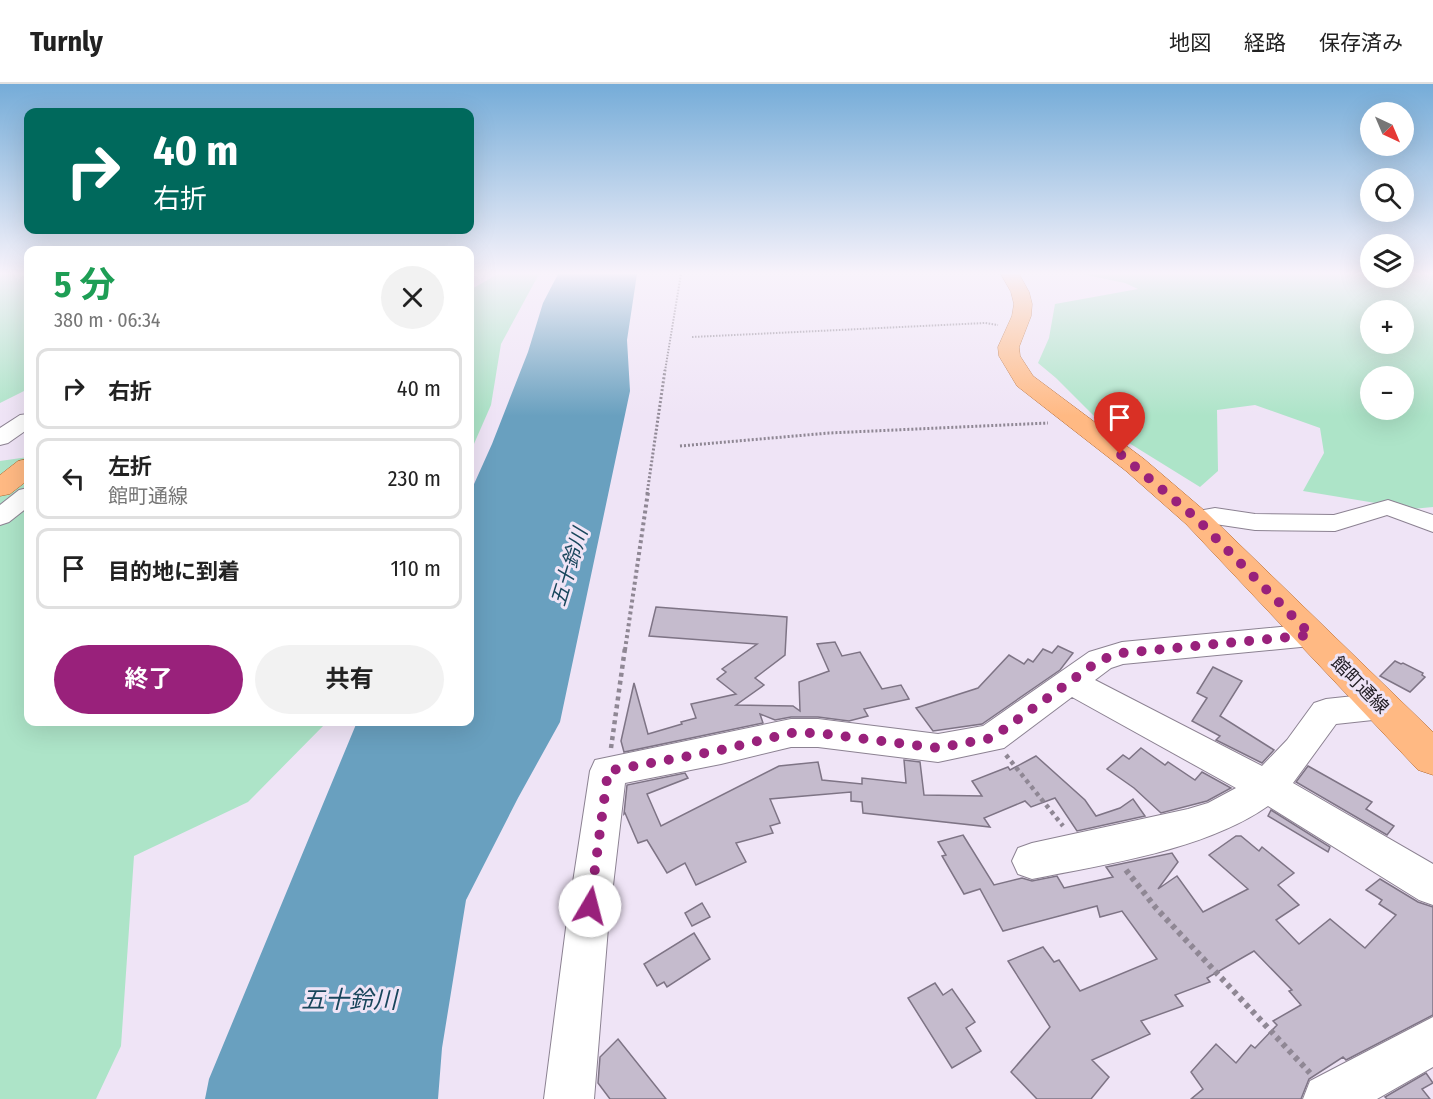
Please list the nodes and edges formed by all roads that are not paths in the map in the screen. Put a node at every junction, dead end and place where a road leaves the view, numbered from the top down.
1 (1018, 321) edge
2 (24, 423) edge
3 (0, 438) edge
4 (24, 451) edge
5 (0, 468) edge
6 (24, 470) edge
7 (0, 488) edge
8 (24, 498) edge
9 (0, 517) edge
10 (1196, 518) junction
11 (1433, 524) edge
12 (1311, 635) junction
13 (1069, 681) junction
14 (1382, 706) junction
15 (1433, 758) edge
16 (1266, 786) junction
17 (1032, 861) dead end
18 (1433, 886) edge
19 (1433, 1041) edge
20 (1330, 1097) edge
21 (569, 1099) edge

1 - 10 main road, 館町通線
2 - 3 street
4 - 5 main road
6 - 7 main road
8 - 9 street
10 - 11 street
10 - 12 main road, 館町通線
12 - 13 street
12 - 14 main road, 館町通線
13 - 16 street
13 - 21 street
14 - 15 main road, 館町通線
14 - 16 street
16 - 17 street
16 - 18 street
19 - 20 street

